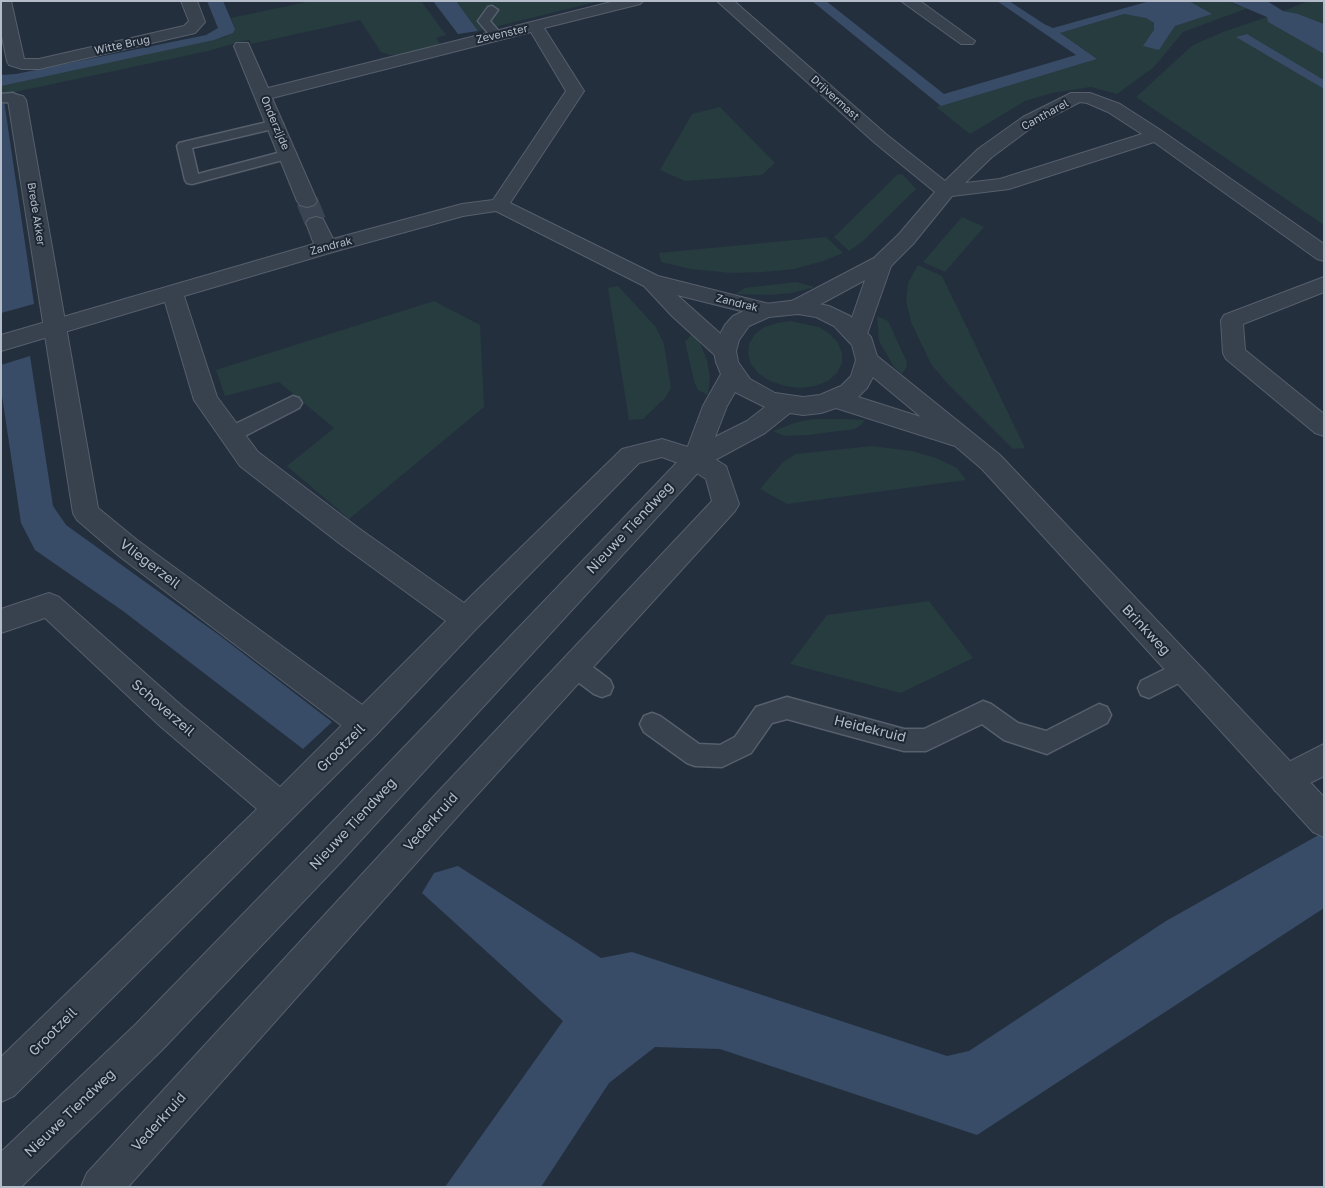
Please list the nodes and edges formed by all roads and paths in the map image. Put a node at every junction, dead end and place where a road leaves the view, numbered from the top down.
1 (3, 1) edge
2 (189, 1) edge
3 (635, 1) edge
4 (725, 1) edge
5 (909, 1) edge
6 (492, 10) dead end
7 (535, 26) junction
8 (497, 36) junction
9 (967, 42) dead end
10 (242, 46) dead end
11 (263, 96) junction
12 (8, 98) edge
13 (276, 124) junction
14 (1156, 135) junction
15 (289, 154) junction
16 (946, 191) junction
17 (307, 201) tunnel mouth
18 (499, 205) junction
19 (316, 223) tunnel mouth
20 (326, 247) junction
21 (1324, 254) edge
22 (881, 263) junction
23 (652, 281) junction
24 (1324, 284) edge
25 (172, 291) junction
26 (798, 307) junction
27 (765, 310) junction
28 (54, 328) junction
29 (857, 334) junction
30 (1, 343) edge
31 (726, 351) junction
32 (867, 360) junction
33 (733, 374) junction
34 (836, 399) junction
35 (293, 403) dead end
36 (785, 404) junction
37 (1324, 427) edge
38 (230, 435) junction
39 (966, 441) junction
40 (695, 459) junction
41 (466, 620) junction
42 (1, 621) edge
43 (574, 666) junction
44 (1183, 670) junction
45 (602, 688) dead end
46 (1148, 688) dead end
47 (1099, 715) dead end
48 (365, 724) junction
49 (652, 724) dead end
50 (1324, 759) edge
51 (1286, 780) junction
52 (280, 808) junction
53 (1324, 821) edge
54 (1, 1084) edge
55 (1, 1179) edge
56 (101, 1187) edge

1 - 2 street, Witte Brug
3 - 7 street
4 - 16 street, Drijvermast
5 - 9 street
6 - 8 lane
7 - 8 street, Zevenster
7 - 18 street, Zevenster
8 - 11 street, Zevenster
10 - 11 street, Onderzijde
11 - 13 street, Onderzijde
12 - 28 street, Brede Akker
13 - 15 street, Onderzijde
13 - 15 lane
14 - 16 street
14 - 16 street, Cantharel
14 - 21 street, Cantharel
15 - 17 street, Onderzijde
16 - 22 street, Cantharel
18 - 20 street, Zandrak
18 - 23 street, Zandrak
19 - 20 street
20 - 25 street, Zandrak
22 - 26 street, Cantharel
22 - 29 street, Cantharel
23 - 27 street, Zandrak
23 - 31 street, Zandrak
24 - 37 street
25 - 28 street, Zandrak
25 - 38 street
26 - 27 street
26 - 29 street
27 - 31 street
28 - 30 street, Zandrak
28 - 48 street, Vliegerzeil
29 - 32 street
31 - 33 street
32 - 34 street
32 - 39 street, Brinkweg
33 - 36 street
33 - 40 street, Nieuwe Tiendweg
34 - 36 street
34 - 39 street, Brinkweg
35 - 38 lane
36 - 40 street, Nieuwe Tiendweg
38 - 41 street
39 - 44 street, Brinkweg
40 - 41 street, Grootzeil
40 - 43 street, Vederkruid
40 - 55 street, Nieuwe Tiendweg
41 - 48 street, Grootzeil
42 - 52 street, Schoverzeil
43 - 45 lane
43 - 56 street, Vederkruid
44 - 46 lane
44 - 51 street, Brinkweg
47 - 49 lane, Heidekruid
48 - 52 street, Grootzeil
50 - 51 street
51 - 53 street, Brinkweg
52 - 54 street, Grootzeil

